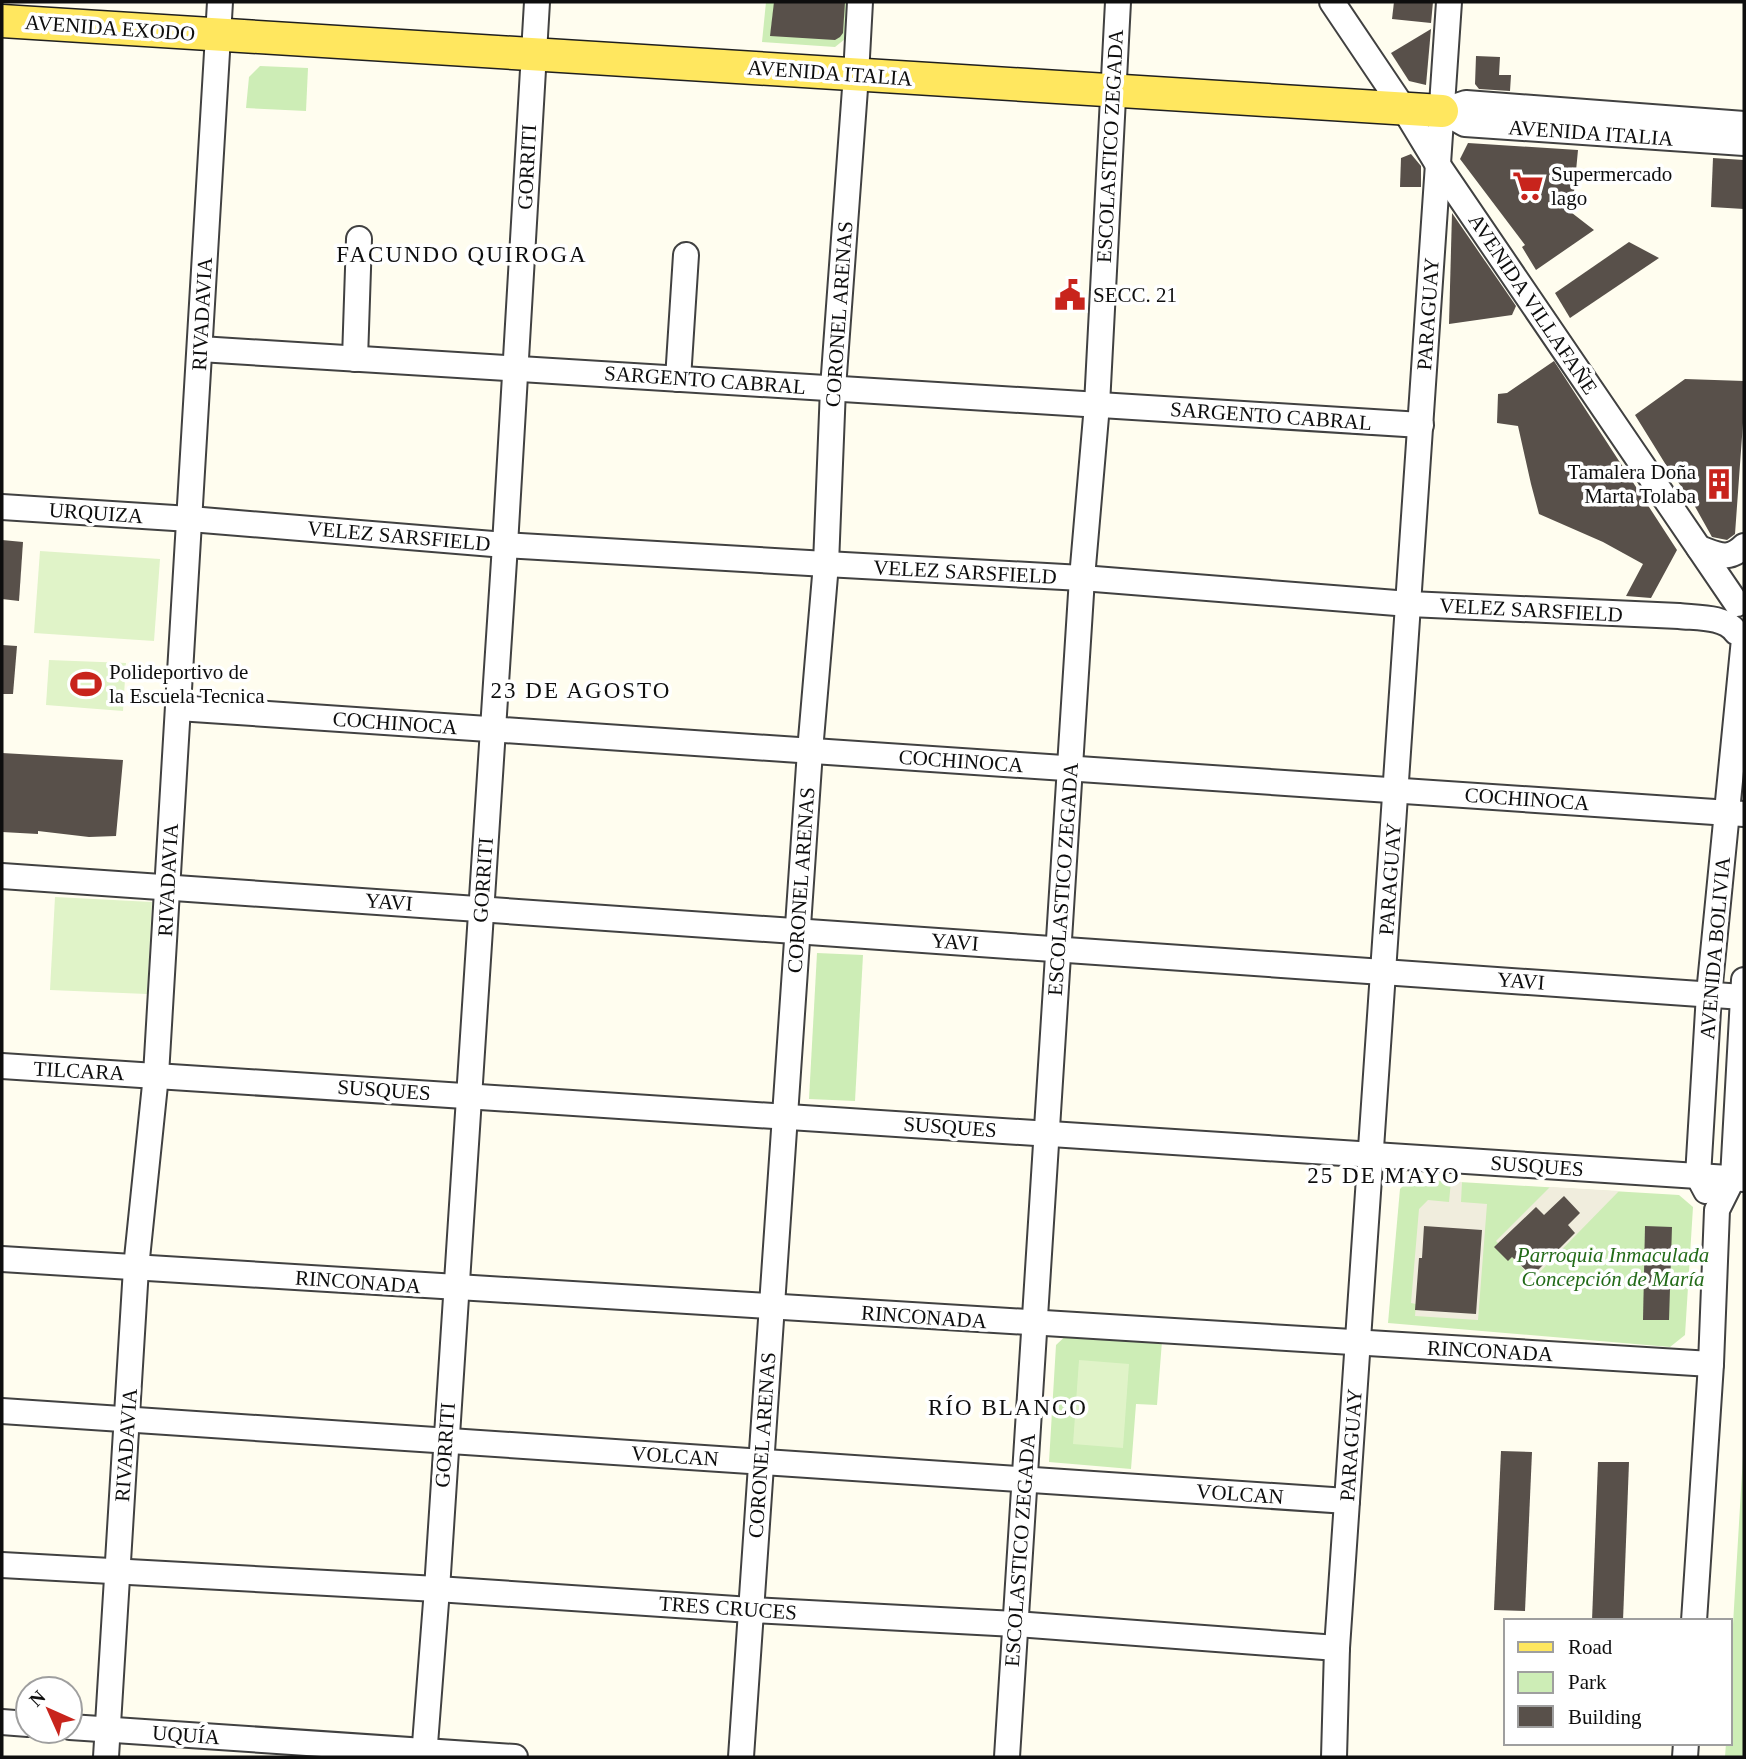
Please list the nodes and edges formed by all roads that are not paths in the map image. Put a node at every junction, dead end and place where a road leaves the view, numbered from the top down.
1 (220, 2) edge
2 (537, 2) edge
3 (860, 2) edge
4 (1118, 2) edge
5 (1332, 2) edge
6 (1449, 2) edge
7 (2, 21) edge
8 (218, 35) junction
9 (534, 55) junction
10 (856, 75) junction
11 (1114, 91) junction
12 (1404, 109) junction
13 (1442, 111) junction
14 (1744, 124) edge
15 (1744, 143) edge
16 (1438, 165) junction
17 (359, 239) dead end
18 (686, 255) dead end
19 (200, 349) junction
20 (355, 359) junction
21 (515, 369) junction
22 (678, 379) junction
23 (833, 388) junction
24 (1097, 405) junction
25 (1421, 425) junction
26 (2, 507) edge
27 (190, 519) junction
28 (505, 545) junction
29 (1744, 547) edge
30 (1699, 548) junction
31 (826, 564) junction
32 (1082, 578) junction
33 (1741, 601) edge
34 (1409, 604) junction
35 (1679, 616) junction
36 (1741, 637) edge
37 (178, 708) junction
38 (493, 730) junction
39 (810, 751) junction
40 (1070, 769) junction
41 (1396, 790) junction
42 (1736, 813) edge
43 (2, 876) edge
44 (168, 887) junction
45 (481, 908) junction
46 (798, 931) junction
47 (1058, 949) junction
48 (1384, 971) junction
49 (1743, 988) edge
50 (1709, 994) junction
51 (2, 1066) edge
52 (156, 1075) junction
53 (468, 1096) junction
54 (785, 1116) junction
55 (1046, 1133) junction
56 (1371, 1155) junction
57 (1698, 1176) junction
58 (1739, 1179) edge
59 (1717, 1210) junction
60 (2, 1259) edge
61 (136, 1268) junction
62 (456, 1288) junction
63 (772, 1307) junction
64 (1034, 1324) junction
65 (1358, 1343) junction
66 (1711, 1364) junction
67 (2, 1411) edge
68 (128, 1420) junction
69 (445, 1441) junction
70 (761, 1462) junction
71 (1024, 1480) junction
72 (1347, 1501) junction
73 (2, 1565) edge
74 (118, 1572) junction
75 (437, 1589) junction
76 (751, 1610) junction
77 (1694, 1619) edge
78 (1015, 1623) junction
79 (1337, 1648) junction
80 (84, 1728) edge
81 (108, 1730) junction
82 (425, 1754) edge
83 (106, 1757) edge
84 (515, 1757) edge
85 (741, 1757) edge
86 (1007, 1757) edge
87 (1334, 1757) edge

1 - 8 street, RIVADAVIA
2 - 9 street, GORRITI
3 - 10 street, CORONEL ARENAS
4 - 11 street, ESCOLASTICO ZEGADA
5 - 12 street, AVENIDA VILLAFAÑE
6 - 13 street, PARAGUAY
7 - 8 main road, AVENIDA EXODO
8 - 9 main road, AVENIDA ITALIA
8 - 19 street, RIVADAVIA
9 - 10 main road, AVENIDA ITALIA
9 - 21 street, GORRITI
10 - 11 main road, AVENIDA ITALIA
10 - 23 street, CORONEL ARENAS
11 - 12 main road, AVENIDA ITALIA
11 - 24 street, ESCOLASTICO ZEGADA
12 - 13 main road, AVENIDA ITALIA
12 - 16 street, AVENIDA VILLAFAÑE
13 - 14 street, AVENIDA ITALIA
13 - 15 street, AVENIDA ITALIA
13 - 16 street, PARAGUAY
16 - 25 street, PARAGUAY
16 - 30 street, AVENIDA VILLAFAÑE
17 - 20 street
18 - 22 street
19 - 20 street, SARGENTO CABRAL
19 - 27 street, RIVADAVIA
20 - 21 street, SARGENTO CABRAL
21 - 22 street, SARGENTO CABRAL
21 - 28 street, GORRITI
22 - 23 street, SARGENTO CABRAL
23 - 24 street, SARGENTO CABRAL
23 - 31 street, CORONEL ARENAS
24 - 25 street, SARGENTO CABRAL
24 - 32 street, ESCOLASTICO ZEGADA
25 - 34 street, PARAGUAY
26 - 27 street, URQUIZA
27 - 28 street, VELEZ SARSFIELD
27 - 37 street, RIVADAVIA
28 - 31 street, VELEZ SARSFIELD
28 - 38 street, GORRITI
29 - 30 street
30 - 33 street, AVENIDA VILLAFAÑE
30 - 35 street
31 - 32 street, VELEZ SARSFIELD
31 - 39 street, CORONEL ARENAS
32 - 34 street, VELEZ SARSFIELD
32 - 40 street, ESCOLASTICO ZEGADA
33 - 36 street, AVENIDA BOLIVIA
34 - 35 street, VELEZ SARSFIELD
34 - 41 street, PARAGUAY
35 - 36 street, VELEZ SARSFIELD
36 - 42 street, AVENIDA BOLIVIA
37 - 38 street, COCHINOCA
37 - 44 street, RIVADAVIA
38 - 39 street, COCHINOCA
38 - 45 street, GORRITI
39 - 40 street, COCHINOCA
39 - 46 street, CORONEL ARENAS
40 - 41 street, COCHINOCA
40 - 47 street, ESCOLASTICO ZEGADA
41 - 42 street, COCHINOCA
41 - 48 street, PARAGUAY
42 - 50 street, AVENIDA BOLIVIA
43 - 44 street, YAVI
44 - 45 street, YAVI
44 - 52 street, RIVADAVIA
45 - 46 street, YAVI
45 - 53 street, GORRITI
46 - 47 street, YAVI
46 - 54 street, CORONEL ARENAS
47 - 48 street, YAVI
47 - 55 street, ESCOLASTICO ZEGADA
48 - 50 street, YAVI
48 - 56 street, PARAGUAY
49 - 50 street, YAVI
49 - 58 street, AVENIDA BOLIVIA
50 - 57 street, AVENIDA BOLIVIA
51 - 52 street, TILCARA
52 - 53 street, SUSQUES
52 - 61 street, RIVADAVIA
53 - 54 street, SUSQUES
53 - 62 street, GORRITI
54 - 55 street, SUSQUES
54 - 63 street, CORONEL ARENAS
55 - 56 street, SUSQUES
55 - 64 street, ESCOLASTICO ZEGADA
56 - 57 street, SUSQUES
56 - 65 street, PARAGUAY
57 - 58 street, SUSQUES
57 - 59 street
58 - 59 street, AVENIDA BOLIVIA
59 - 66 street, AVENIDA BOLIVIA
60 - 61 street, RINCONADA
61 - 62 street, RINCONADA
61 - 68 street, RIVADAVIA
62 - 63 street, RINCONADA
62 - 69 street, GORRITI
63 - 64 street, RINCONADA
63 - 70 street, CORONEL ARENAS
64 - 65 street, RINCONADA
64 - 71 street, ESCOLASTICO ZEGADA
65 - 66 street, RINCONADA
65 - 72 street, PARAGUAY
66 - 77 street, AVENIDA BOLIVIA
67 - 68 street, VOLCAN
68 - 69 street, VOLCAN
68 - 74 street, RIVADAVIA
69 - 70 street, VOLCAN
69 - 75 street, GORRITI
70 - 71 street, VOLCAN
70 - 76 street, CORONEL ARENAS
71 - 72 street, VOLCAN
71 - 78 street, ESCOLASTICO ZEGADA
72 - 79 street, PARAGUAY
73 - 74 street, TRES CRUCES
74 - 75 street, TRES CRUCES
74 - 81 street, RIVADAVIA
75 - 76 street, TRES CRUCES
75 - 82 street, GORRITI
76 - 78 street, TRES CRUCES
76 - 85 street, CORONEL ARENAS
78 - 79 street, TRES CRUCES
78 - 86 street, ESCOLASTICO ZEGADA
79 - 87 street, PARAGUAY
80 - 81 street, UQUÍA
81 - 82 street, UQUÍA
81 - 83 street, RIVADAVIA
82 - 84 street, UQUÍA

